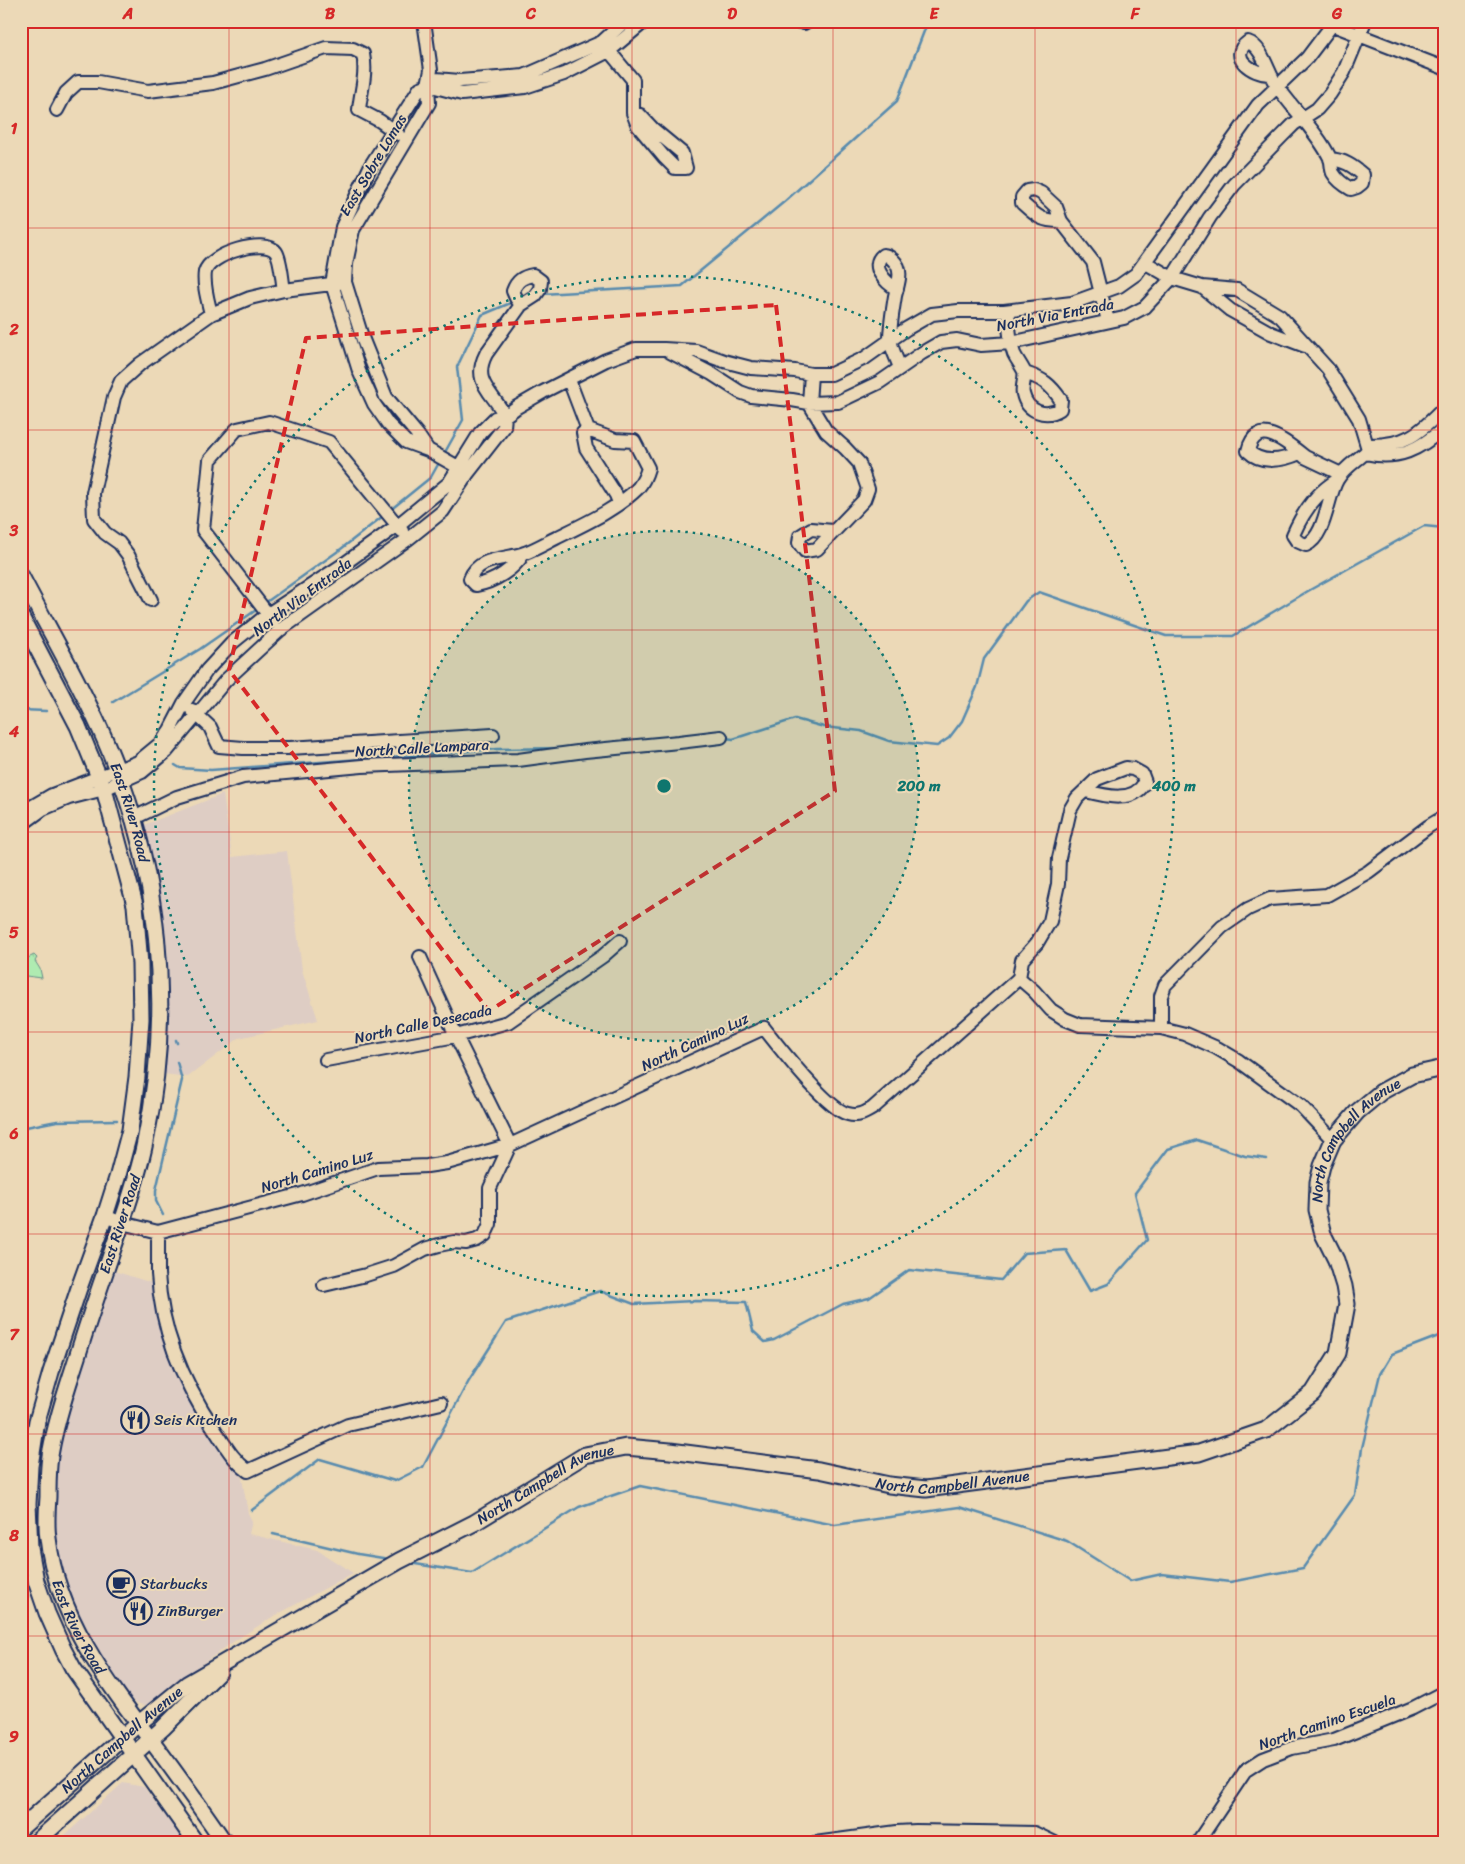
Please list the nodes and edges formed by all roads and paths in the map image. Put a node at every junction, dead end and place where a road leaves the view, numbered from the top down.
1 (424, 21) edge
2 (625, 21) edge
3 (645, 21) edge
4 (797, 21) edge
5 (807, 21) edge
6 (1365, 21) edge
7 (1334, 23) edge
8 (1358, 34) junction
9 (605, 46) junction
10 (1444, 68) edge
11 (1269, 74) dead end
12 (428, 85) junction
13 (1277, 87) junction
14 (57, 110) dead end
15 (633, 113) junction
16 (1303, 119) junction
17 (393, 131) junction
18 (407, 139) junction
19 (1330, 159) dead end
20 (1061, 220) dead end
21 (1146, 263) junction
22 (1172, 278) junction
23 (345, 282) junction
24 (332, 284) junction
25 (1202, 287) junction
26 (897, 289) dead end
27 (284, 290) junction
28 (1101, 292) junction
29 (521, 304) dead end
30 (1008, 311) junction
31 (211, 314) junction
32 (1108, 321) junction
33 (890, 340) junction
34 (1011, 343) junction
35 (1307, 346) junction
36 (664, 349) junction
37 (900, 368) junction
38 (1024, 373) dead end
39 (811, 374) junction
40 (569, 380) junction
41 (384, 392) junction
42 (371, 398) junction
43 (809, 403) junction
44 (1444, 408) edge
45 (505, 416) junction
46 (1444, 428) edge
47 (588, 430) junction
48 (1366, 449) junction
49 (428, 450) junction
50 (1300, 454) dead end
51 (463, 470) junction
52 (1338, 478) junction
53 (619, 502) junction
54 (398, 525) junction
55 (833, 531) dead end
56 (408, 539) junction
57 (524, 553) dead end
58 (21, 576) edge
59 (151, 600) dead end
60 (268, 614) junction
61 (21, 617) edge
62 (280, 630) junction
63 (184, 703) junction
64 (198, 714) junction
65 (493, 735) dead end
66 (721, 737) dead end
67 (119, 776) junction
68 (102, 783) junction
69 (1086, 791) dead end
70 (21, 813) edge
71 (1444, 817) edge
72 (132, 819) junction
73 (21, 825) edge
74 (620, 941) dead end
75 (420, 957) dead end
76 (1019, 978) junction
77 (1161, 1028) junction
78 (456, 1036) junction
79 (326, 1060) dead end
80 (1444, 1068) edge
81 (1333, 1140) junction
82 (510, 1145) junction
83 (105, 1216) junction
84 (122, 1223) junction
85 (158, 1232) junction
86 (324, 1285) dead end
87 (442, 1403) dead end
88 (229, 1662) junction
89 (1444, 1692) edge
90 (138, 1724) junction
91 (122, 1738) junction
92 (150, 1739) junction
93 (134, 1754) junction
94 (21, 1828) edge
95 (35, 1843) edge
96 (196, 1843) edge
97 (225, 1843) edge
98 (815, 1843) edge
99 (1055, 1843) edge
100 (1197, 1843) edge

1 - 12 street, East Sobre Lomas
2 - 9 street
3 - 9 street
4 - 5 street
6 - 8 street, North Via Entrada
7 - 8 street
7 - 13 street, North Via Entrada
8 - 10 street
8 - 16 street, North Via Entrada
9 - 12 street
9 - 15 street
11 - 13 street
12 - 17 street, East Sobre Lomas
12 - 18 street, East Sobre Lomas
13 - 16 street
13 - 21 street, North Via Entrada
14 - 17 street
15 - 15 street
16 - 19 street
16 - 22 street, North Via Entrada
17 - 18 street
17 - 24 street, East Sobre Lomas
18 - 23 street, East Sobre Lomas
20 - 28 street
21 - 22 street
21 - 28 street, North Via Entrada
22 - 25 street
22 - 32 street, North Via Entrada
23 - 24 street
23 - 41 street, East Sobre Lomas
24 - 27 street
24 - 42 street, East Sobre Lomas
25 - 35 street
25 - 35 street
26 - 33 street
27 - 31 street
27 - 31 street
28 - 30 street, North Via Entrada
28 - 32 street
29 - 45 street
30 - 33 street, North Via Entrada
30 - 34 street
31 - 59 street
32 - 34 street, North Via Entrada
33 - 37 street
33 - 39 street, North Via Entrada
34 - 37 street, North Via Entrada
34 - 38 street
35 - 48 street
36 - 39 street, North Via Entrada
36 - 40 street, North Via Entrada
36 - 43 street, North Via Entrada
37 - 43 street, North Via Entrada
39 - 43 street
40 - 45 street, North Via Entrada
40 - 47 street
41 - 42 street
41 - 49 street, East Sobre Lomas
42 - 49 street, East Sobre Lomas
43 - 55 street
44 - 48 street
45 - 51 street, North Via Entrada
46 - 48 street
47 - 53 street
47 - 53 street
48 - 52 street
49 - 51 street, East Sobre Lomas
50 - 52 street
51 - 54 street, North Via Entrada
51 - 56 street, North Via Entrada
52 - 52 street
53 - 57 street
54 - 56 street
54 - 60 street, North Via Entrada
54 - 60 street
56 - 62 street, North Via Entrada
58 - 67 main road, East River Road
60 - 62 street
60 - 63 street, North Via Entrada
61 - 68 main road, East River Road
62 - 64 street, North Via Entrada
63 - 64 street, North Calle Lampara
63 - 67 street, North Via Entrada
64 - 65 street, North Calle Lampara
64 - 67 street, North Via Entrada
66 - 72 street, North Calle Lampara
67 - 68 street, North Via Entrada
67 - 72 main road, East River Road
68 - 70 street, North Via Entrada
68 - 73 street, North Via Entrada
68 - 83 main road, East River Road
69 - 76 street
71 - 77 street
72 - 84 main road, East River Road
74 - 78 street, North Calle Desecada
75 - 78 street
76 - 77 street
76 - 82 street, North Camino Luz
77 - 81 street
78 - 79 street, North Calle Desecada
78 - 82 street
80 - 81 main road, North Campbell Avenue
81 - 88 main road, North Campbell Avenue
82 - 85 street, North Camino Luz
82 - 86 street
83 - 84 street, North Camino Luz
83 - 91 main road, East River Road
84 - 85 street, North Camino Luz
84 - 90 main road, East River Road
85 - 87 street
88 - 90 main road, North Campbell Avenue
88 - 92 main road, North Campbell Avenue
89 - 100 street, North Camino Escuela
90 - 91 main road, North Campbell Avenue
90 - 92 main road, East River Road
91 - 93 main road, East River Road
91 - 94 main road, North Campbell Avenue
92 - 93 main road, North Campbell Avenue
92 - 97 main road, East River Road
93 - 95 main road, North Campbell Avenue
93 - 96 main road, East River Road
98 - 99 street

